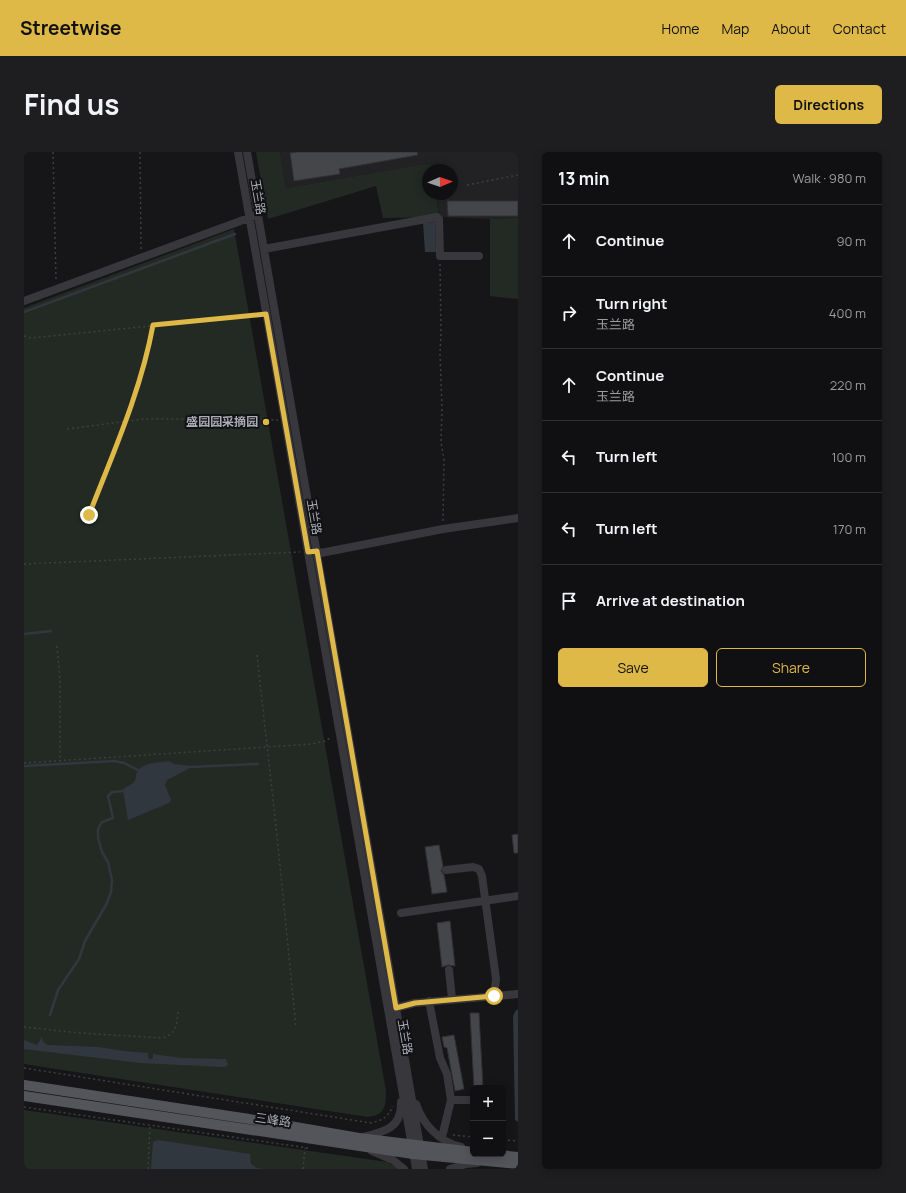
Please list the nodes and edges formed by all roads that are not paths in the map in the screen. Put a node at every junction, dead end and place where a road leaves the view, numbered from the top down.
1 (238, 152) edge
2 (247, 152) edge
3 (258, 214) junction
4 (250, 218) junction
5 (264, 249) junction
6 (479, 256) dead end
7 (24, 301) edge
8 (518, 518) edge
9 (317, 551) junction
10 (446, 870) dead end
11 (518, 896) edge
12 (485, 901) junction
13 (401, 913) dead end
14 (449, 970) dead end
15 (518, 994) edge
16 (494, 996) junction
17 (452, 999) junction
18 (429, 1001) junction
19 (392, 1009) junction
20 (405, 1081) junction
21 (24, 1085) edge
22 (24, 1096) edge
23 (451, 1100) junction
24 (470, 1100) edge
25 (443, 1133) dead end
26 (358, 1142) junction
27 (416, 1150) junction
28 (470, 1150) edge
29 (470, 1151) edge
30 (518, 1157) edge
31 (488, 1158) edge
32 (518, 1164) edge
33 (404, 1169) edge
34 (416, 1169) edge
35 (424, 1169) edge
36 (450, 1169) edge

1 - 4 street, 玉兰路
2 - 3 street, 玉兰路
3 - 4 street
3 - 5 street, 玉兰路
4 - 7 street
4 - 19 street, 玉兰路
5 - 6 street
5 - 9 street, 玉兰路
8 - 9 street
9 - 19 street, 玉兰路
10 - 12 street
11 - 12 street
12 - 13 street
12 - 16 street
14 - 17 street
15 - 16 street
16 - 17 street
17 - 18 street
18 - 19 street
18 - 23 street
19 - 20 street, 玉兰路
20 - 26 street
20 - 27 street, 玉兰路
20 - 28 street
21 - 26 main road, 三峰路
22 - 26 main road, 三峰路
23 - 24 street
23 - 25 street
26 - 27 main road, 三峰路
26 - 33 street
27 - 29 main road, 三峰路
27 - 31 main road, 三峰路
27 - 34 street, 玉兰路
27 - 35 street, 玉兰路
30 - 31 main road, 三峰路
31 - 32 main road, 三峰路
31 - 36 street

